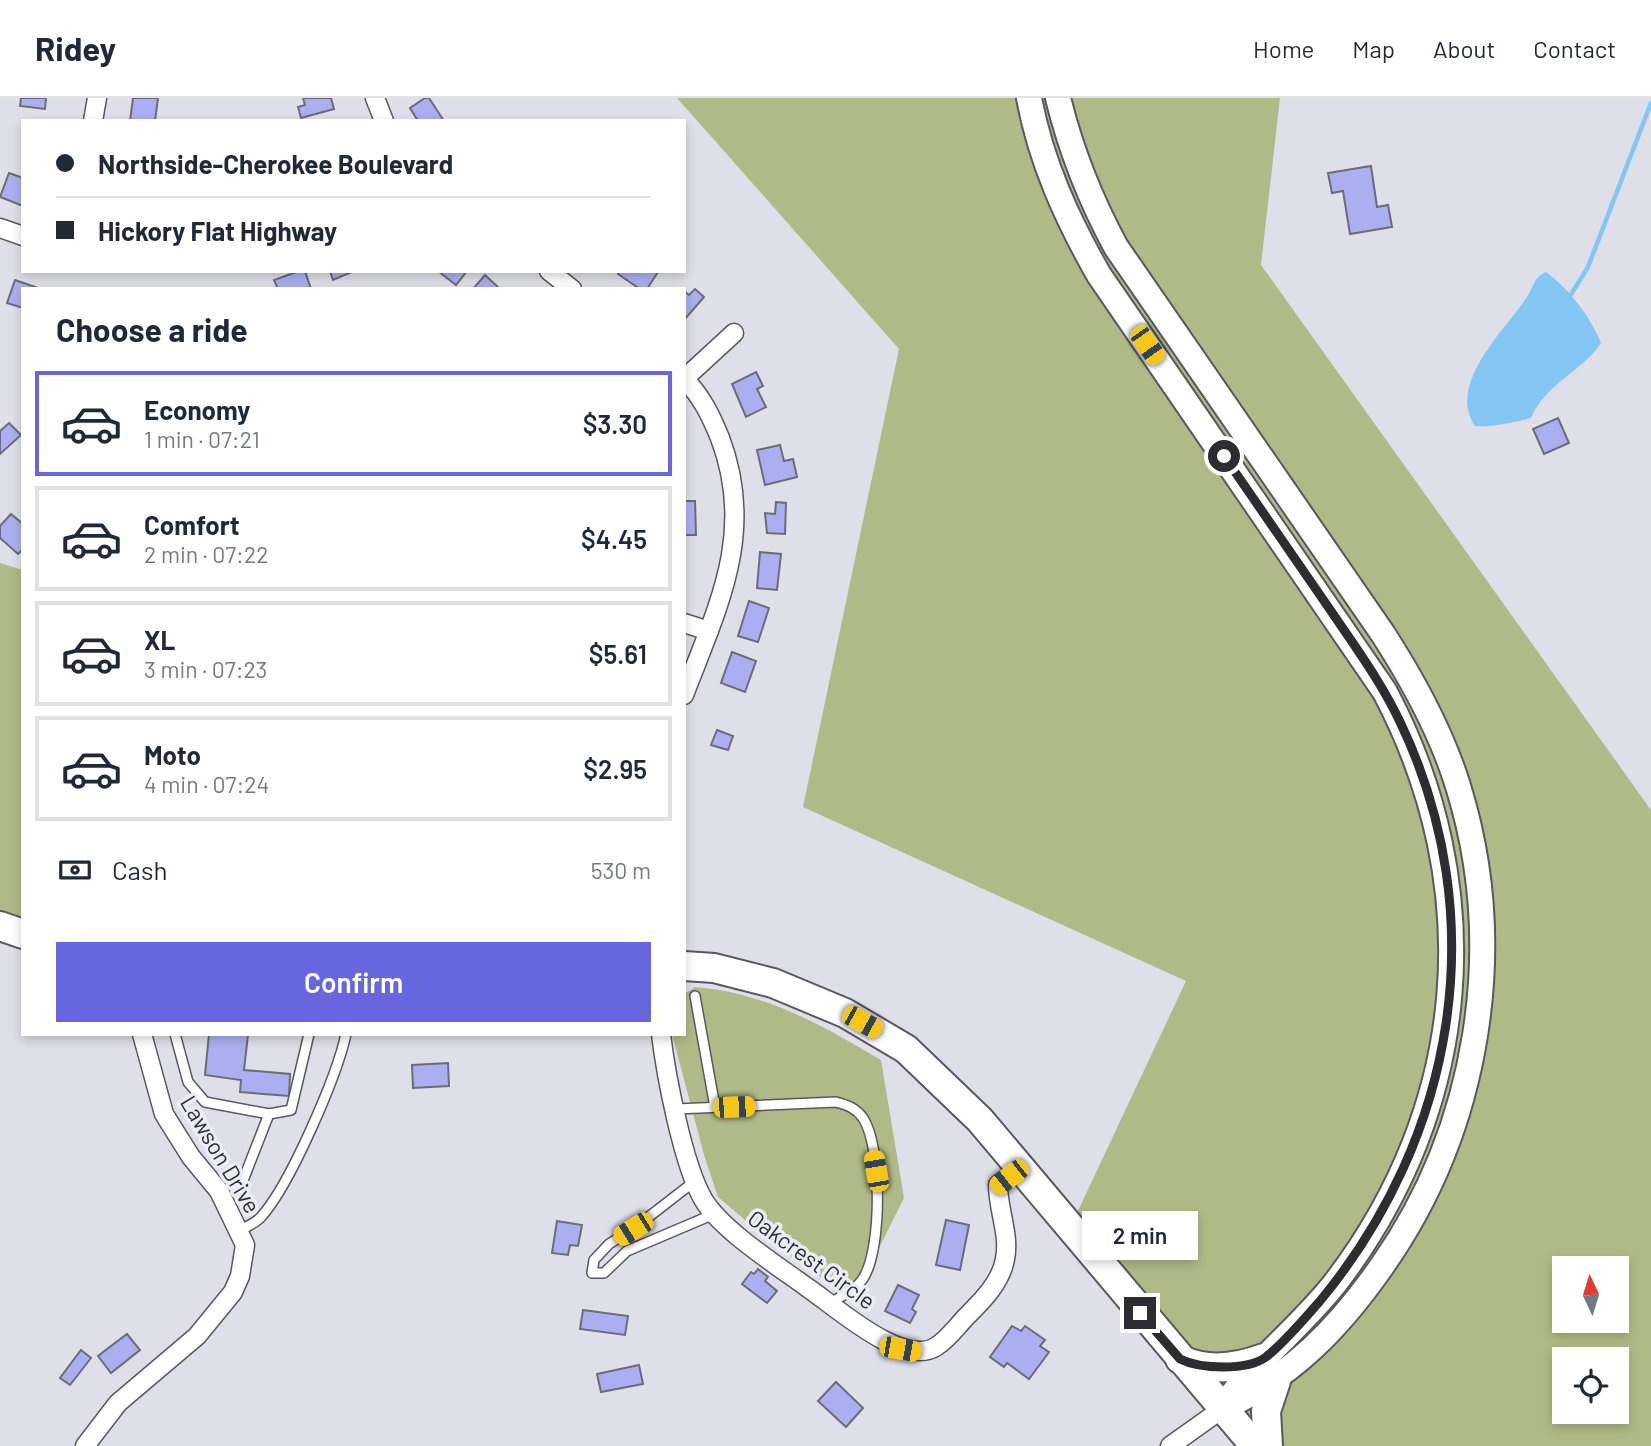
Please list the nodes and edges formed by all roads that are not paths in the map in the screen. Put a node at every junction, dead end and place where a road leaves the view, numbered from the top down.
1 (97, 98) edge
2 (375, 98) edge
3 (1029, 98) edge
4 (1058, 98) edge
5 (93, 119) edge
6 (383, 119) edge
7 (0, 228) edge
8 (21, 235) edge
9 (552, 273) edge
10 (569, 287) edge
11 (734, 333) dead end
12 (686, 377) edge
13 (686, 381) edge
14 (686, 625) edge
15 (709, 631) junction
16 (686, 690) edge
17 (0, 926) edge
18 (21, 933) edge
19 (686, 966) edge
20 (695, 996) dead end
21 (143, 1036) edge
22 (176, 1036) edge
23 (344, 1036) edge
24 (661, 1036) edge
25 (307, 1037) edge
26 (715, 1107) junction
27 (676, 1109) junction
28 (269, 1114) junction
29 (1021, 1168) junction
30 (695, 1181) junction
31 (242, 1183) dead end
32 (714, 1214) junction
33 (238, 1231) junction
34 (830, 1303) junction
35 (1180, 1359) junction
36 (1270, 1370) junction
37 (1222, 1409) junction
38 (85, 1446) edge
39 (1170, 1446) edge
40 (1255, 1446) edge
41 (1268, 1446) edge

1 - 5 street
2 - 6 street
3 - 36 street
4 - 36 street
7 - 8 street
9 - 10 street
11 - 12 street
13 - 15 street
14 - 15 street
15 - 16 street
17 - 18 main road
19 - 29 main road
20 - 26 lane
21 - 33 street, Lawson Drive
22 - 28 lane
23 - 33 lane
24 - 27 street, Oakcrest Circle
25 - 28 lane
26 - 27 lane
26 - 34 lane
27 - 30 street, Oakcrest Circle
28 - 31 lane
29 - 34 street, Oakcrest Circle
29 - 35 main road
30 - 32 street, Oakcrest Circle
30 - 32 lane
32 - 34 street, Oakcrest Circle
33 - 38 street, Lawson Drive
35 - 36 main road
35 - 37 main road
36 - 37 street
36 - 41 main road
37 - 39 street
37 - 40 main road

